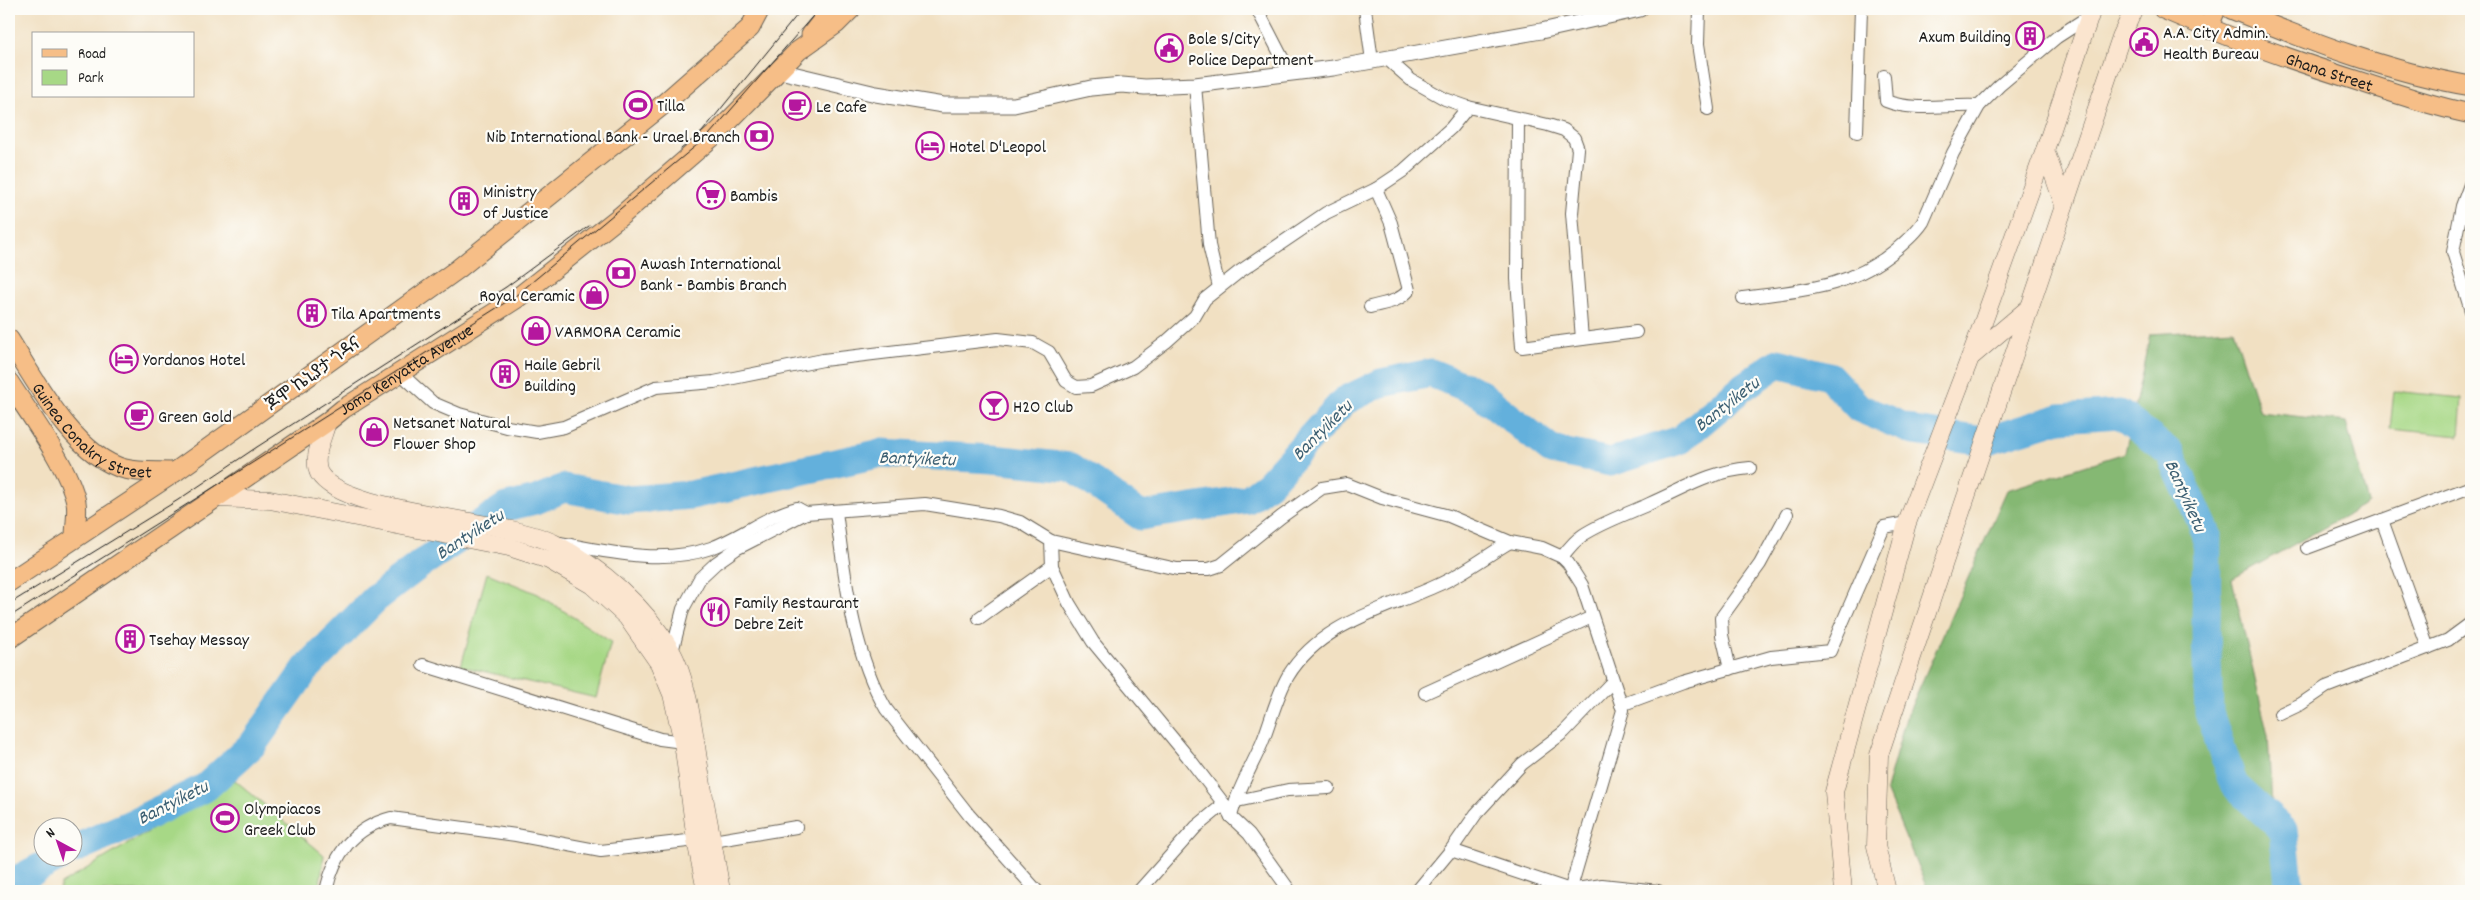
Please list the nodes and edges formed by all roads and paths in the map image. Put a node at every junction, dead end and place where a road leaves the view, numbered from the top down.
1 (760, 9) edge
2 (770, 9) edge
3 (831, 9) edge
4 (851, 9) edge
5 (1257, 9) edge
6 (1365, 9) edge
7 (1640, 9) edge
8 (1699, 9) edge
9 (1861, 9) edge
10 (2134, 9) edge
11 (2163, 9) edge
12 (2216, 9) edge
13 (2231, 9) edge
14 (2090, 13) edge
15 (750, 28) junction
16 (2208, 29) junction
17 (798, 51) junction
18 (1379, 60) junction
19 (780, 71) junction
20 (1290, 73) junction
21 (1884, 76) dead end
22 (1195, 85) junction
23 (2471, 86) edge
24 (1979, 106) junction
25 (1468, 107) junction
26 (1708, 109) dead end
27 (2471, 114) edge
28 (1518, 120) junction
29 (1857, 132) dead end
30 (2045, 150) junction
31 (2471, 182) edge
32 (1376, 189) junction
33 (2064, 205) junction
34 (1219, 287) junction
35 (1743, 298) dead end
36 (2030, 306) junction
37 (1370, 307) dead end
38 (2471, 311) edge
39 (1636, 332) dead end
40 (1582, 338) junction
41 (9, 339) edge
42 (1970, 358) junction
43 (400, 372) junction
44 (9, 382) edge
45 (327, 422) junction
46 (74, 435) junction
47 (52, 451) junction
48 (1750, 468) dead end
49 (175, 472) junction
50 (2471, 487) edge
51 (216, 498) junction
52 (836, 512) junction
53 (806, 513) junction
54 (1787, 514) dead end
55 (2382, 520) junction
56 (1907, 523) junction
57 (74, 537) junction
58 (546, 540) junction
59 (1051, 541) junction
60 (1510, 542) junction
61 (2308, 548) dead end
62 (526, 552) junction
63 (1562, 557) junction
64 (1052, 566) junction
65 (9, 582) edge
66 (1592, 617) junction
67 (978, 618) dead end
68 (2471, 623) edge
69 (9, 639) edge
70 (2428, 648) junction
71 (672, 652) junction
72 (423, 665) dead end
73 (1730, 668) junction
74 (1612, 682) junction
75 (1425, 693) dead end
76 (1621, 705) junction
77 (2280, 714) dead end
78 (683, 742) junction
79 (1329, 788) dead end
80 (1237, 801) junction
81 (1224, 804) junction
82 (1231, 817) junction
83 (796, 827) dead end
84 (704, 840) junction
85 (1451, 850) junction
86 (1570, 890) edge
87 (326, 891) edge
88 (706, 891) edge
89 (722, 891) edge
90 (1037, 891) edge
91 (1139, 891) edge
92 (1290, 891) edge
93 (1416, 891) edge
94 (1658, 891) edge
95 (1843, 891) edge
96 (1887, 891) edge

1 - 15 main road, ጆሞ ኬኒያታ ጎዳና
2 - 15 main road
3 - 17 main road
4 - 17 main road
5 - 20 street
6 - 18 street
7 - 18 street
8 - 26 street
9 - 29 street
10 - 33 main road
11 - 16 main road, Ghana Street
12 - 16 main road
13 - 23 main road, Ghana Street
14 - 24 street
14 - 30 main road
15 - 49 main road, ጆሞ ኬኒያታ ጎዳና
16 - 27 main road, Ghana Street
17 - 19 main road, Jomo Kenyatta Avenue
18 - 20 street
18 - 25 street
19 - 22 street
19 - 43 main road, Jomo Kenyatta Avenue
20 - 22 street
21 - 24 street
22 - 34 street
24 - 35 street
25 - 28 street
25 - 32 street
28 - 40 street
28 - 40 street
30 - 33 main road
30 - 42 main road
31 - 38 street
32 - 34 street
32 - 37 street
33 - 36 main road
34 - 43 street
36 - 42 main road
36 - 96 main road
39 - 40 street
41 - 46 main road, Guinea Conakry Street
42 - 56 main road
43 - 45 main road, Jomo Kenyatta Avenue
44 - 47 main road, Guinea Conakry Street
45 - 51 main road, Jomo Kenyatta Avenue
45 - 58 main road
46 - 47 main road
46 - 49 main road, Guinea Conakry Street
47 - 57 main road, Guinea Conakry Street
48 - 63 street
49 - 57 main road, ጆሞ ኬኒያታ ጎዳና
50 - 55 street
51 - 62 main road
51 - 69 main road, Jomo Kenyatta Avenue
52 - 53 street
52 - 59 street
52 - 90 street
53 - 58 street
53 - 71 street
54 - 73 street
55 - 61 street
55 - 70 street
56 - 73 street
56 - 95 main road
57 - 65 main road, ጆሞ ኬኒያታ ጎዳና
58 - 62 street
58 - 71 main road
59 - 60 street
59 - 64 street
60 - 63 street
60 - 80 street
62 - 78 main road
63 - 66 street
64 - 67 street
64 - 81 street
66 - 74 street
66 - 75 street
68 - 70 street
70 - 77 street
71 - 84 main road
72 - 78 street
73 - 76 street
74 - 76 street
74 - 85 street
76 - 86 street
78 - 84 main road
79 - 80 street
80 - 82 street
81 - 82 street
81 - 91 street
82 - 92 street
83 - 84 street
84 - 87 street
84 - 88 main road
84 - 89 main road
85 - 86 street
85 - 93 street
86 - 94 street

